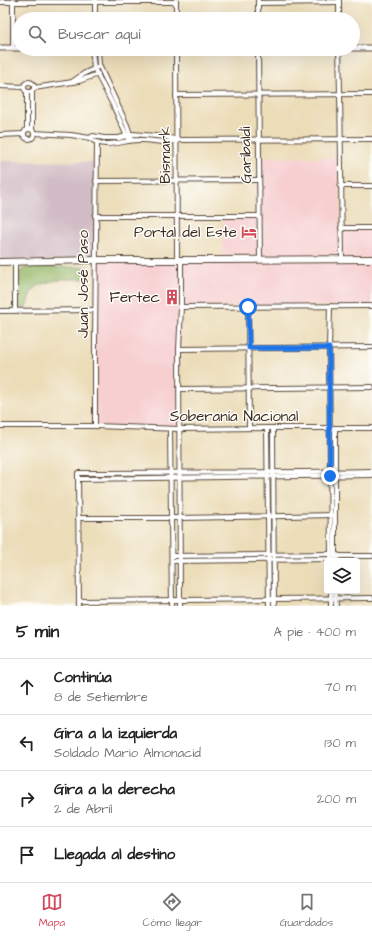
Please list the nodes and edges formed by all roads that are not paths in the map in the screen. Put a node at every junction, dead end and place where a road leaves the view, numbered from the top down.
1 (13, 1) edge
2 (95, 1) edge
3 (176, 1) edge
4 (339, 1) edge
5 (0, 2) edge
6 (258, 2) edge
7 (14, 12) edge
8 (95, 12) edge
9 (176, 12) edge
10 (339, 12) edge
11 (0, 48) edge
12 (12, 48) edge
13 (360, 48) edge
14 (372, 48) edge
15 (93, 56) edge
16 (99, 56) edge
17 (176, 56) edge
18 (258, 56) edge
19 (339, 56) edge
20 (100, 66) junction
21 (94, 68) junction
22 (102, 72) junction
23 (97, 75) junction
24 (71, 82) junction
25 (0, 86) edge
26 (24, 87) junction
27 (33, 90) junction
28 (27, 92) junction
29 (176, 94) junction
30 (340, 94) junction
31 (372, 94) edge
32 (258, 95) junction
33 (27, 129) junction
34 (33, 131) junction
35 (24, 134) junction
36 (0, 135) edge
37 (129, 135) junction
38 (90, 138) junction
39 (372, 139) edge
40 (177, 140) junction
41 (258, 140) junction
42 (341, 140) junction
43 (131, 141) junction
44 (97, 142) junction
45 (177, 180) junction
46 (259, 180) junction
47 (96, 181) junction
48 (340, 186) junction
49 (372, 186) edge
50 (96, 216) junction
51 (177, 216) junction
52 (259, 216) junction
53 (341, 228) junction
54 (372, 228) edge
55 (372, 258) edge
56 (342, 259) junction
57 (95, 260) junction
58 (179, 260) junction
59 (260, 260) junction
60 (0, 262) edge
61 (15, 262) junction
62 (330, 306) junction
63 (372, 306) edge
64 (181, 307) junction
65 (248, 307) junction
66 (95, 310) junction
67 (0, 311) edge
68 (15, 311) junction
69 (372, 347) edge
70 (249, 348) junction
71 (329, 348) junction
72 (180, 349) junction
73 (372, 387) edge
74 (329, 388) junction
75 (180, 389) junction
76 (249, 389) junction
77 (0, 426) edge
78 (96, 426) junction
79 (248, 428) junction
80 (267, 428) junction
81 (272, 428) junction
82 (333, 428) junction
83 (372, 428) edge
84 (170, 429) junction
85 (180, 430) junction
86 (372, 471) edge
87 (171, 472) junction
88 (179, 472) junction
89 (267, 474) junction
90 (273, 474) junction
91 (333, 474) junction
92 (372, 475) edge
93 (171, 478) junction
94 (179, 478) junction
95 (78, 479) junction
96 (333, 515) junction
97 (268, 516) junction
98 (273, 516) junction
99 (78, 518) junction
100 (171, 518) junction
101 (179, 518) junction
102 (372, 556) edge
103 (268, 557) junction
104 (274, 557) junction
105 (333, 558) edge
106 (172, 559) junction
107 (179, 559) junction
108 (332, 594) edge
109 (334, 594) edge
110 (372, 598) edge
111 (172, 599) junction
112 (269, 599) junction
113 (274, 599) junction
114 (333, 599) junction
115 (180, 600) junction
116 (79, 601) junction
117 (79, 606) edge
118 (172, 606) edge
119 (180, 606) edge
120 (269, 606) edge
121 (274, 606) edge
122 (331, 606) edge
123 (336, 606) edge

1 - 2 street
1 - 5 street
1 - 7 street
2 - 3 street
2 - 8 street
3 - 9 street
4 - 6 street
4 - 10 street
11 - 12 street
13 - 14 street
15 - 21 street
16 - 20 street
17 - 29 street, Bismark
18 - 32 street, Garibaldi
19 - 30 street
20 - 21 street
20 - 22 street
21 - 23 street
21 - 24 street
22 - 23 street
22 - 37 street
23 - 24 street
23 - 37 street
24 - 27 street
25 - 26 street
26 - 27 street
26 - 28 street
27 - 28 street
27 - 34 street
28 - 33 street
29 - 32 street
29 - 40 street, Bismark
30 - 31 street
30 - 32 street
30 - 42 street
32 - 41 street, Garibaldi
33 - 34 street
33 - 35 street
34 - 35 street
34 - 38 street
35 - 36 street
37 - 38 street
37 - 40 street
37 - 43 street
38 - 44 street
39 - 42 street
40 - 41 street
40 - 43 street
40 - 45 street, Bismark
41 - 42 street
41 - 46 street, Garibaldi
42 - 48 street
43 - 44 street
44 - 47 street, Juan José Paso
45 - 46 street
45 - 47 street
45 - 51 street, Bismark
46 - 52 street, Garibaldi
47 - 50 street, Juan José Paso
48 - 49 street
48 - 53 street
50 - 51 street
50 - 57 street, Juan José Paso
51 - 52 street
51 - 58 street, Bismark
52 - 59 street, Garibaldi
53 - 54 street
53 - 56 street
55 - 56 main road
56 - 59 main road
57 - 58 main road
57 - 61 main road
57 - 66 street, Juan José Paso
58 - 59 main road
58 - 64 street, Bismark
60 - 61 main road
61 - 68 street
62 - 63 street
62 - 65 street
62 - 71 street
64 - 65 street
64 - 72 street, Bismark
65 - 70 street
66 - 68 street
66 - 78 street, Juan José Paso
67 - 68 street
69 - 71 street
70 - 71 street
70 - 72 street
70 - 76 street
71 - 74 street
72 - 75 street, Bismark
73 - 74 street
74 - 76 street
74 - 82 street
75 - 76 street
75 - 85 street, Bismark
76 - 79 street
77 - 78 street, Soberanía Nacional
78 - 84 street, Soberanía Nacional
79 - 80 street, Soberanía Nacional
79 - 85 street, Soberanía Nacional
80 - 81 street, Soberanía Nacional
80 - 89 street
81 - 82 street, Soberanía Nacional
81 - 90 street
82 - 83 street, Soberanía Nacional
82 - 91 street
84 - 85 street, Soberanía Nacional
84 - 87 street
85 - 88 street, Bismark
86 - 91 street
87 - 88 street
87 - 93 street
87 - 95 street
88 - 89 street
88 - 94 street, Bismark
89 - 90 street
89 - 94 street
89 - 97 street
90 - 91 street
90 - 98 street
91 - 92 street
91 - 96 street
93 - 94 street
93 - 95 street
93 - 100 street
94 - 101 street, Bismark
95 - 99 street
96 - 98 street
96 - 105 street
97 - 98 street
97 - 101 street
97 - 103 street
98 - 104 street
99 - 100 street
99 - 116 street
100 - 101 street
100 - 106 street
101 - 107 street, Bismark
102 - 105 street
103 - 104 street
103 - 107 street
103 - 112 street
104 - 105 street
104 - 113 street
106 - 107 street
106 - 111 street
107 - 115 street, Bismark
108 - 114 street
109 - 114 street
110 - 114 street
111 - 115 street
111 - 116 street
111 - 118 street
112 - 113 street
112 - 115 street
112 - 120 street
113 - 114 street
113 - 121 street
114 - 122 street
114 - 123 street
115 - 119 street, Bismark
116 - 117 street

